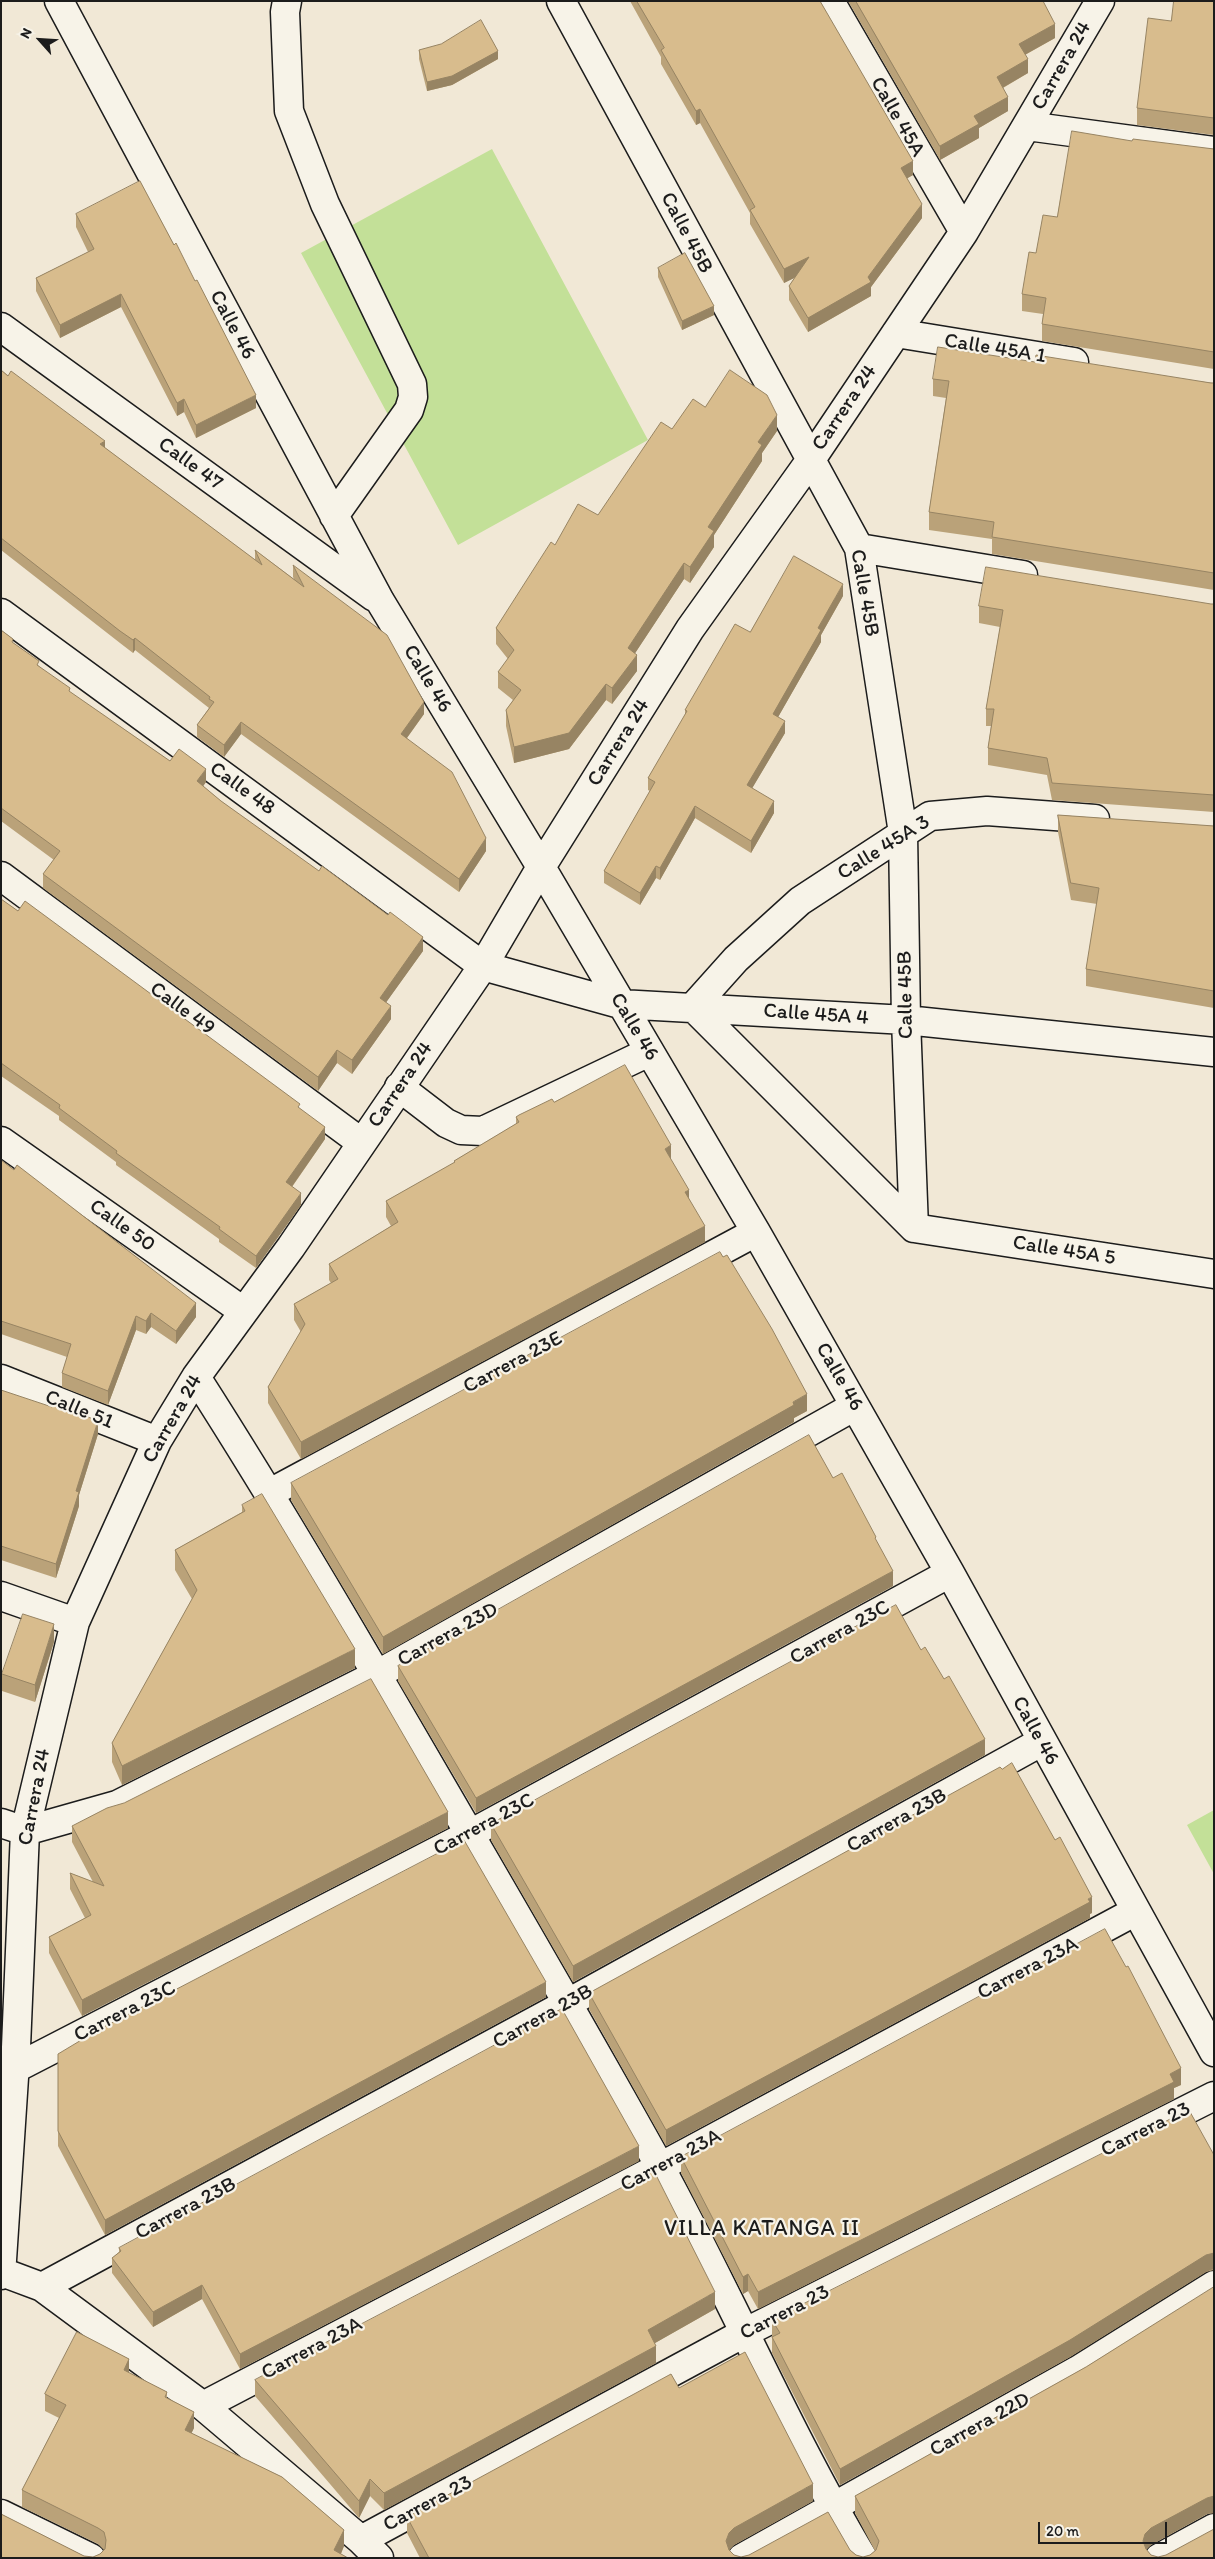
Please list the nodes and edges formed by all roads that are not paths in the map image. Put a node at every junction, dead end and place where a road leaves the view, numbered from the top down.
1 (59, 1) edge
2 (287, 1) edge
3 (561, 1) edge
4 (830, 1) edge
5 (1092, 6) edge
6 (1027, 126) junction
7 (1214, 151) edge
8 (964, 232) junction
9 (1, 328) edge
10 (896, 333) junction
11 (1098, 366) edge
12 (810, 461) junction
13 (334, 516) junction
14 (859, 548) junction
15 (1046, 579) edge
16 (380, 601) junction
17 (1, 613) edge
18 (1115, 821) edge
19 (902, 833) junction
20 (541, 867) junction
21 (1, 876) edge
22 (483, 966) junction
23 (620, 1004) junction
24 (693, 1007) junction
25 (906, 1020) junction
26 (649, 1052) junction
27 (1214, 1052) edge
28 (400, 1088) junction
29 (1, 1141) edge
30 (362, 1143) junction
31 (914, 1228) junction
32 (756, 1232) junction
33 (1214, 1274) edge
34 (243, 1311) junction
35 (196, 1377) junction
36 (1, 1379) edge
37 (855, 1406) junction
38 (157, 1441) junction
39 (270, 1493) junction
40 (950, 1573) junction
41 (1, 1596) edge
42 (74, 1622) junction
43 (378, 1674) junction
44 (1041, 1742) junction
45 (13, 1827) edge
46 (470, 1834) junction
47 (1136, 1911) junction
48 (568, 2003) junction
49 (1214, 2052) edge
50 (10, 2053) edge
51 (1214, 2096) edge
52 (660, 2168) junction
53 (2, 2274) edge
54 (1214, 2285) edge
55 (42, 2287) junction
56 (746, 2332) junction
57 (203, 2406) junction
58 (834, 2508) junction
59 (1, 2514) edge
60 (1214, 2528) edge
61 (370, 2549) edge
62 (91, 2558) edge
63 (742, 2558) edge
64 (863, 2558) edge
65 (1159, 2558) edge

1 - 13 street, Calle 46
2 - 13 street
3 - 12 street, Calle 45B
4 - 8 street, Calle 45A
5 - 6 street, Carrera 24
6 - 7 street
6 - 8 street, Carrera 24
8 - 10 street, Carrera 24
9 - 16 street, Calle 47
10 - 11 street, Calle 45A 1
10 - 12 street, Carrera 24
12 - 14 street, Calle 45B
12 - 20 street, Carrera 24
13 - 16 street, Calle 46
14 - 15 street
14 - 19 street, Calle 45B
16 - 20 street, Calle 46
17 - 22 street, Calle 48
18 - 19 street, Calle 45A 3
19 - 24 street, Calle 45A 3
19 - 25 street, Calle 45B
20 - 22 street, Carrera 24
20 - 23 street, Calle 46
21 - 30 street, Calle 49
22 - 23 street, Calle 45A 4
22 - 28 street, Carrera 24
23 - 24 street, Calle 45A 4
23 - 26 street, Calle 46
24 - 25 street, Calle 45A 4
24 - 31 street
25 - 27 street, Calle 45A 4
25 - 31 street, Calle 45B
26 - 28 street
26 - 32 street, Calle 46
28 - 30 street, Carrera 24
29 - 34 street, Calle 50
30 - 34 street, Carrera 24
31 - 33 street, Calle 45A 5
32 - 37 street, Calle 46
32 - 39 street, Carrera 23E
34 - 35 street, Carrera 24
35 - 38 street, Carrera 24
35 - 39 street
36 - 38 street, Calle 51
37 - 40 street, Calle 46
37 - 43 street, Carrera 23D
38 - 42 street, Carrera 24
39 - 43 street
40 - 44 street, Calle 46
40 - 46 street, Carrera 23C
41 - 42 street
42 - 45 street, Carrera 24
43 - 45 street, Carrera 23D
43 - 46 street
44 - 47 street, Calle 46
44 - 48 street, Carrera 23B
45 - 50 street, Carrera 24
46 - 48 street
46 - 50 street, Carrera 23C
47 - 49 street, Calle 46
47 - 52 street, Carrera 23A
48 - 52 street
48 - 55 street, Carrera 23B
50 - 53 street, Carrera 24
51 - 56 street, Carrera 23
52 - 56 street
52 - 57 street, Carrera 23A
53 - 55 street
54 - 58 street, Carrera 22D
55 - 57 street
56 - 58 street
56 - 61 street, Carrera 23
57 - 61 street
58 - 63 street, Carrera 22D
58 - 64 street
59 - 62 street
60 - 65 street

